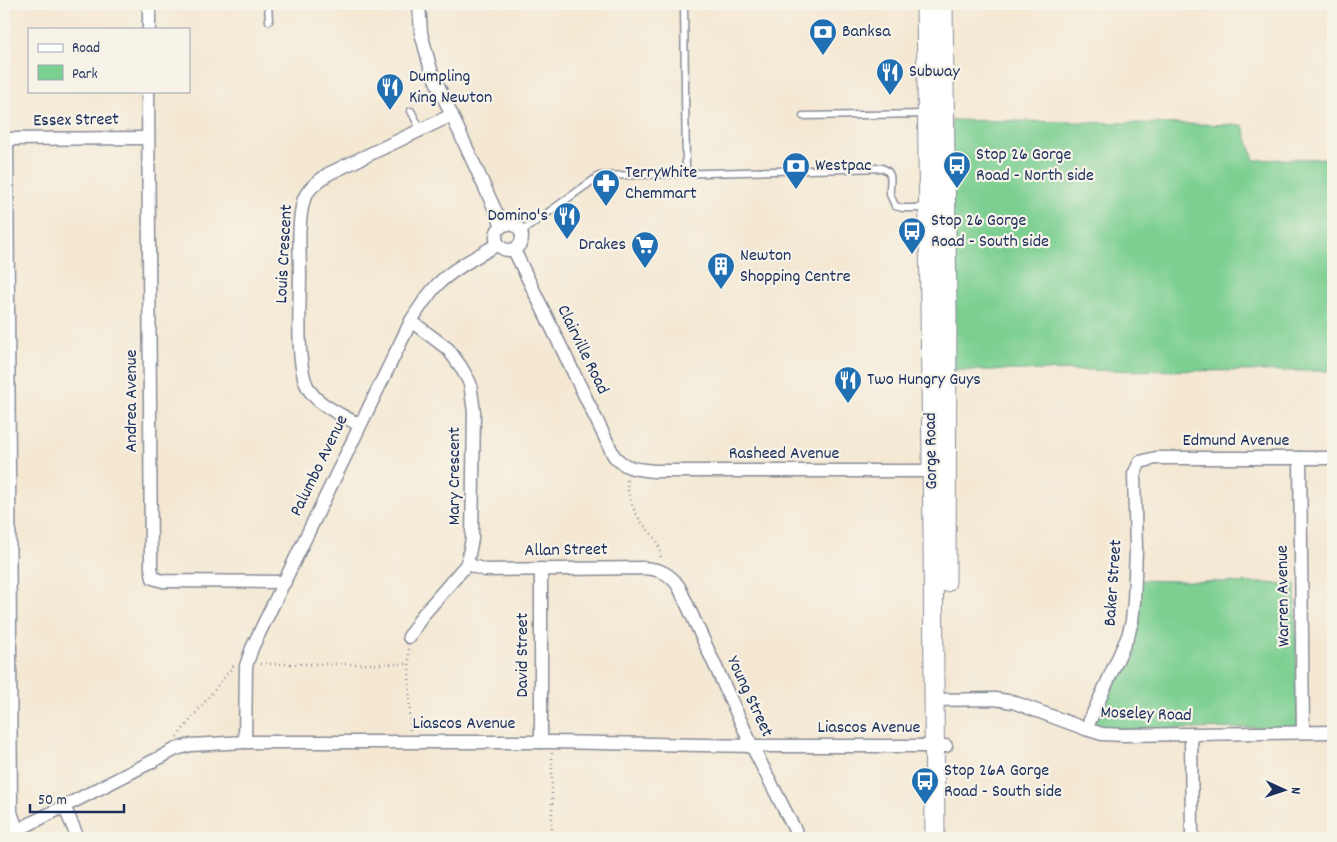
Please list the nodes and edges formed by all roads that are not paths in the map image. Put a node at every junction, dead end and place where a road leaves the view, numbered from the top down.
1 (149, 4) edge
2 (268, 4) edge
3 (419, 4) edge
4 (684, 4) edge
5 (926, 4) edge
6 (943, 4) edge
7 (269, 21) dead end
8 (149, 28) edge
9 (148, 92) edge
10 (944, 94) junction
11 (412, 111) dead end
12 (927, 114) junction
13 (452, 115) junction
14 (803, 116) dead end
15 (421, 130) junction
16 (148, 138) junction
17 (6, 139) edge
18 (686, 172) junction
19 (928, 208) junction
20 (946, 221) junction
21 (502, 225) junction
22 (522, 232) junction
23 (498, 244) junction
24 (514, 250) junction
25 (411, 321) junction
26 (359, 425) junction
27 (1300, 458) junction
28 (1333, 458) edge
29 (1140, 462) joint
30 (622, 464) joint
31 (939, 471) junction
32 (467, 564) junction
33 (541, 569) junction
34 (665, 573) joint
35 (284, 582) junction
36 (409, 637) road end
37 (940, 700) junction
38 (1086, 730) junction
39 (1303, 732) junction
40 (1333, 732) edge
41 (1191, 734) junction
42 (245, 742) junction
43 (546, 742) junction
44 (752, 746) junction
45 (940, 746) junction
46 (64, 806) junction
47 (17, 830) junction
48 (4, 837) edge
49 (78, 838) edge
50 (799, 838) edge
51 (935, 838) edge
52 (947, 838) edge
53 (1192, 838) edge

1 - 8 street
2 - 7 lane
3 - 13 street
4 - 18 lane
5 - 12 main road, Gorge Road
6 - 10 main road, Gorge Road
9 - 16 street, Andrea Avenue
10 - 12 main road
10 - 20 main road, Gorge Road
11 - 15 lane
12 - 14 lane
12 - 19 main road, Gorge Road
13 - 15 street, Louis Crescent
13 - 21 street
15 - 26 street, Louis Crescent
16 - 17 street, Essex Street
16 - 35 street, Andrea Avenue
17 - 47 street
18 - 19 lane
18 - 22 lane
19 - 20 main road
19 - 31 main road, Gorge Road
20 - 31 main road, Gorge Road
21 - 22 street
21 - 23 street
22 - 24 street
23 - 24 street
23 - 25 street, Palumbo Avenue
24 - 30 street, Clairville Road
25 - 26 street, Palumbo Avenue
25 - 32 street, Mary Crescent
26 - 35 street, Palumbo Avenue
27 - 28 street, Edmund Avenue
27 - 29 street, Edmund Avenue
27 - 39 street, Warren Avenue
29 - 38 street, Baker Street
30 - 31 street, Rasheed Avenue
31 - 37 main road, Gorge Road
32 - 33 street, Allan Street
32 - 36 street, Mary Crescent
33 - 34 street, Allan Street
33 - 43 street, David Street
34 - 44 street, Young Street
35 - 42 street, Palumbo Avenue
37 - 38 street, Moseley Road
37 - 45 main road, Gorge Road
38 - 41 street, Moseley Road
39 - 40 street, Moseley Road
39 - 41 street, Moseley Road
41 - 53 street
42 - 43 street, Liascos Avenue
42 - 46 street, Liascos Avenue
43 - 44 street, Liascos Avenue
44 - 45 street, Liascos Avenue
44 - 50 street, Young Street
45 - 51 main road, Gorge Road
45 - 52 main road, Gorge Road
46 - 47 street, Liascos Avenue
46 - 49 street
47 - 48 street, Liascos Avenue

